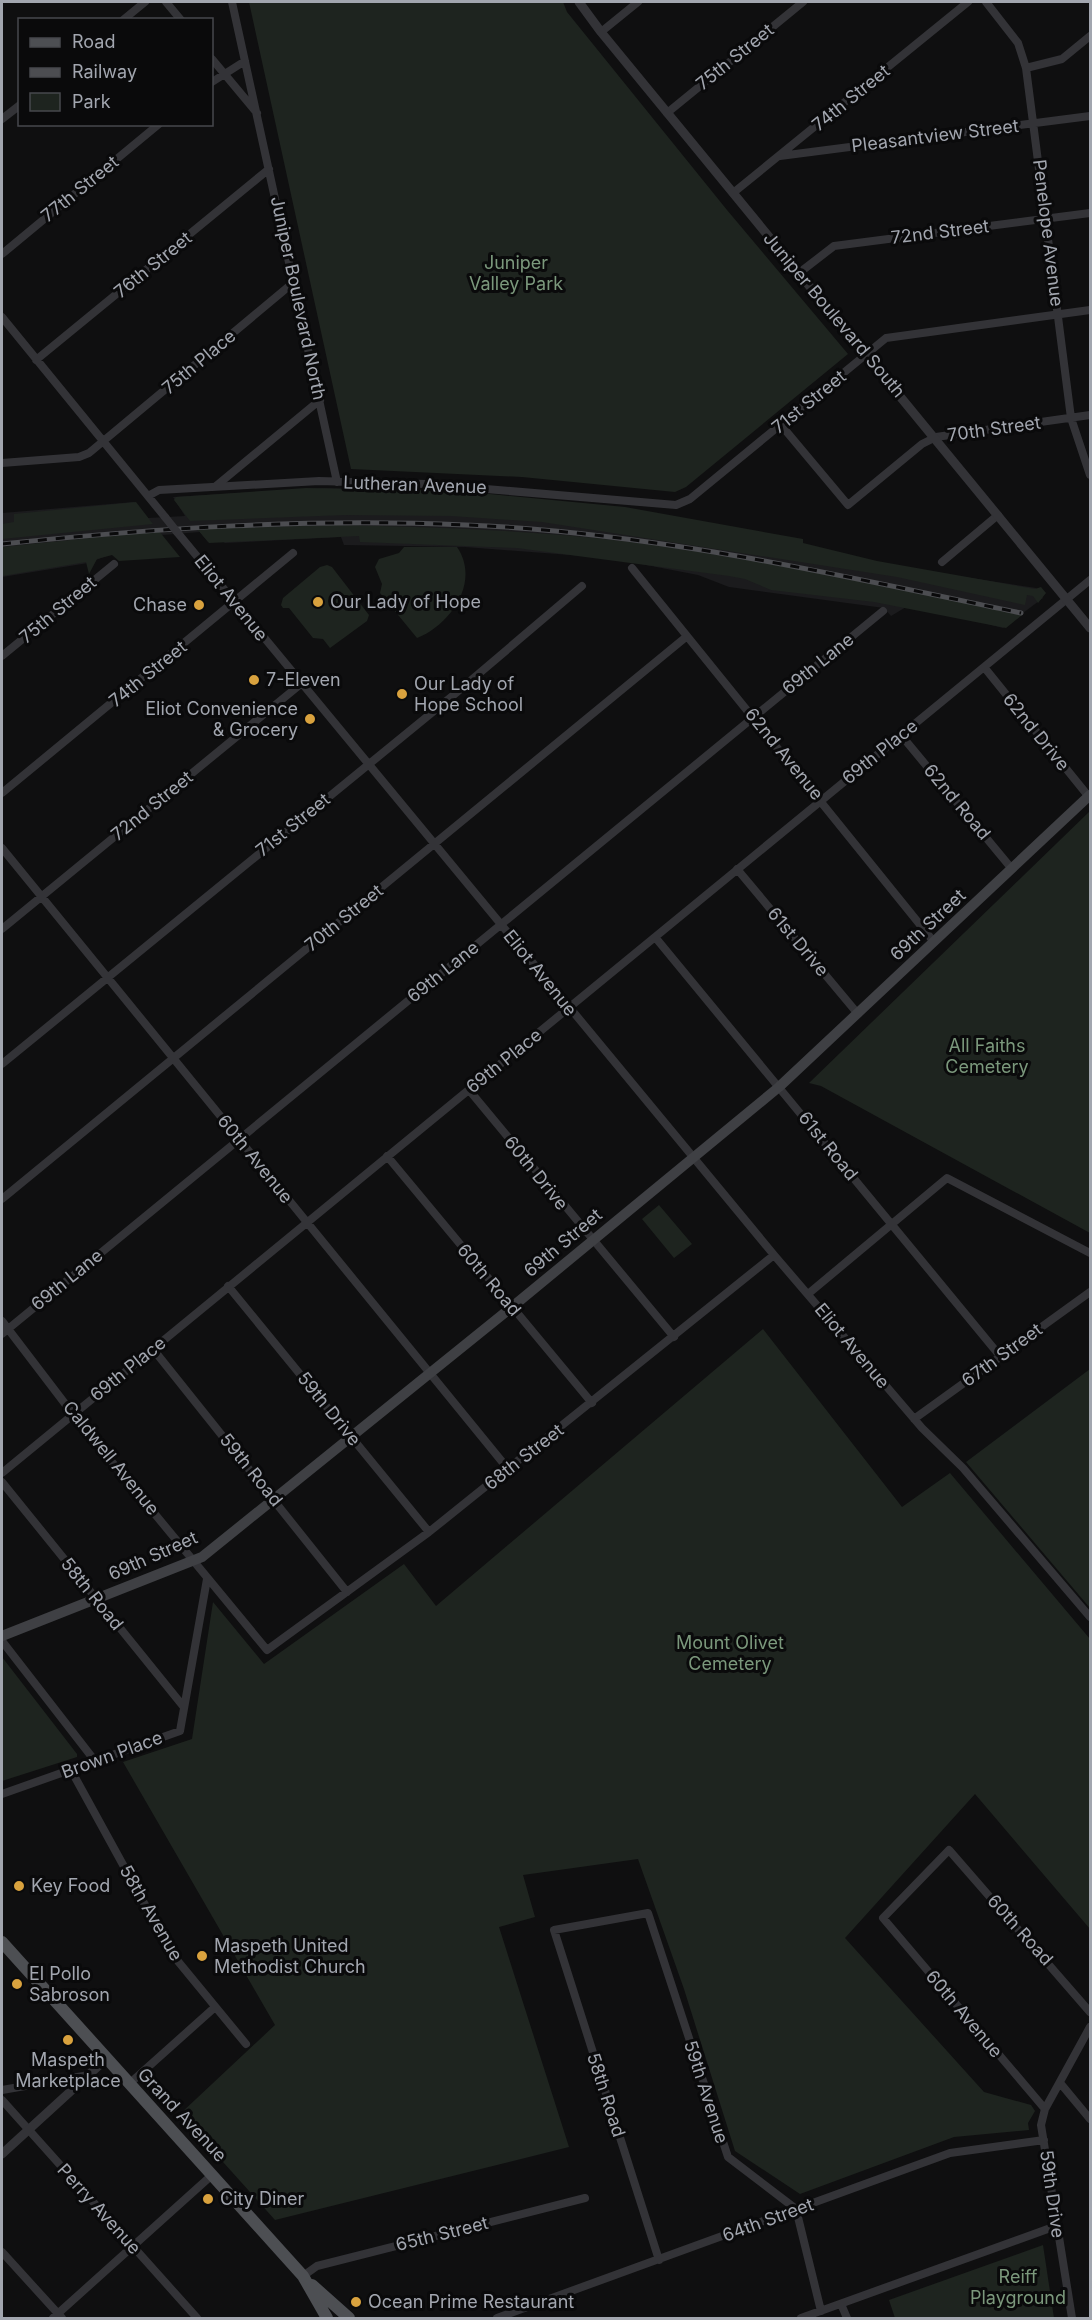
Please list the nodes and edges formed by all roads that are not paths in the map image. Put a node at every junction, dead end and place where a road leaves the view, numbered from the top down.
1 (145, 2) edge
2 (166, 2) edge
3 (232, 2) edge
4 (579, 2) edge
5 (638, 2) edge
6 (803, 2) edge
7 (968, 2) edge
8 (986, 2) edge
9 (125, 18) edge
10 (179, 18) edge
11 (601, 32) junction
12 (1090, 36) edge
13 (213, 60) edge
14 (245, 61) junction
15 (1026, 68) junction
16 (222, 73) junction
17 (213, 81) edge
18 (18, 107) edge
19 (668, 113) junction
20 (257, 114) junction
21 (1090, 116) edge
22 (2, 119) edge
23 (1034, 123) junction
24 (157, 126) edge
25 (780, 156) junction
26 (269, 169) junction
27 (733, 194) junction
28 (1090, 213) edge
29 (1046, 219) junction
30 (2, 254) edge
31 (799, 273) junction
32 (294, 282) junction
33 (1090, 310) edge
34 (1058, 314) junction
35 (2, 317) edge
36 (866, 355) junction
37 (36, 360) junction
38 (320, 400) junction
39 (1090, 415) edge
40 (1071, 418) junction
41 (781, 425) junction
42 (936, 437) junction
43 (103, 441) junction
44 (2, 463) edge
45 (1090, 475) edge
46 (337, 482) junction
47 (215, 487) junction
48 (148, 496) junction
49 (682, 503) joint
50 (998, 515) junction
51 (293, 553) dead end
52 (942, 562) dead end
53 (114, 564) dead end
54 (632, 568) dead end
55 (1090, 580) edge
56 (582, 586) dead end
57 (1067, 599) junction
58 (235, 603) junction
59 (883, 611) dead end
60 (1090, 628) edge
61 (686, 637) junction
62 (2, 657) edge
63 (984, 668) junction
64 (302, 683) junction
65 (754, 717) junction
66 (901, 735) junction
67 (368, 764) junction
68 (2, 793) edge
69 (1090, 796) edge
70 (821, 801) junction
71 (434, 845) junction
72 (2, 848) edge
73 (737, 869) junction
74 (1012, 869) junction
75 (40, 897) junction
76 (500, 925) junction
77 (2, 929) edge
78 (655, 937) junction
79 (934, 942) junction
80 (106, 978) junction
81 (568, 1008) junction
82 (858, 1014) junction
83 (173, 1058) junction
84 (2, 1064) edge
85 (779, 1087) junction
86 (469, 1090) junction
87 (239, 1139) junction
88 (387, 1156) junction
89 (692, 1157) junction
90 (2, 1199) edge
91 (308, 1222) junction
92 (891, 1224) junction
93 (592, 1241) junction
94 (1090, 1253) edge
95 (774, 1255) junction
96 (228, 1286) junction
97 (1090, 1292) edge
98 (808, 1294) junction
99 (512, 1307) junction
100 (2, 1322) edge
101 (4, 1331) edge
102 (674, 1337) junction
103 (153, 1349) junction
104 (1000, 1356) junction
105 (430, 1373) junction
106 (592, 1403) junction
107 (74, 1414) junction
108 (914, 1419) junction
109 (352, 1436) junction
110 (508, 1469) junction
111 (2, 1473) edge
112 (2, 1482) edge
113 (273, 1498) junction
114 (429, 1532) junction
115 (195, 1560) junction
116 (207, 1579) junction
117 (347, 1592) junction
118 (96, 1599) junction
119 (1090, 1617) edge
120 (2, 1636) edge
121 (2, 1641) edge
122 (267, 1650) joint
123 (183, 1706) junction
124 (96, 1761) junction
125 (71, 1770) junction
126 (2, 1794) edge
127 (949, 1850) joint
128 (648, 1913) joint
129 (2, 1942) edge
130 (214, 2008) junction
131 (1090, 2012) edge
132 (1090, 2027) edge
133 (246, 2044) dead end
134 (106, 2059) junction
135 (89, 2075) junction
136 (129, 2084) junction
137 (1061, 2084) junction
138 (2, 2090) edge
139 (2, 2100) edge
140 (1045, 2109) junction
141 (1090, 2119) edge
142 (28, 2130) junction
143 (1044, 2140) junction
144 (2, 2154) edge
145 (212, 2175) junction
146 (585, 2198) dead end
147 (796, 2209) junction
148 (1056, 2226) junction
149 (132, 2247) junction
150 (2, 2252) edge
151 (658, 2260) junction
152 (303, 2276) junction
153 (842, 2304) junction
154 (821, 2311) junction
155 (58, 2317) edge
156 (197, 2319) edge
157 (327, 2319) edge
158 (349, 2319) edge
159 (497, 2319) edge
160 (801, 2319) edge
161 (847, 2319) edge
162 (1072, 2319) edge

1 - 9 street
2 - 10 street
3 - 14 street, Juniper Boulevard North
4 - 11 street, Juniper Boulevard South
5 - 11 street
6 - 19 street, 75th Street
7 - 25 street, 74th Street
8 - 15 street, Penelope Avenue
11 - 19 street, Juniper Boulevard South
12 - 15 street
13 - 16 street
14 - 16 street
14 - 20 street, Juniper Boulevard North
15 - 23 street, Penelope Avenue
16 - 17 street
16 - 20 street, Juniper Boulevard North
18 - 22 street
19 - 27 street, Juniper Boulevard South
20 - 26 street, Juniper Boulevard North
21 - 23 street, Pleasantview Street
23 - 25 street, Pleasantview Street
23 - 29 street, Penelope Avenue
24 - 30 street, 77th Street
25 - 27 street, 74th Street
26 - 32 street, Juniper Boulevard North
26 - 37 street, 76th Street
27 - 31 street, Juniper Boulevard South
28 - 29 street, 72nd Street
29 - 31 street, 72nd Street
29 - 34 street, Penelope Avenue
31 - 36 street, Juniper Boulevard South
32 - 38 street, Juniper Boulevard North
32 - 43 street, 75th Place
33 - 34 street, 71st Street
34 - 36 street, 71st Street
34 - 40 street, Penelope Avenue
35 - 37 street, Eliot Avenue
36 - 41 street, 71st Street
36 - 42 street, Juniper Boulevard South
37 - 43 street, Eliot Avenue
38 - 46 street, Juniper Boulevard North
38 - 47 street
39 - 40 street, 70th Street
40 - 42 street, 70th Street
40 - 45 street, Penelope Avenue
41 - 42 street, 70th Street
41 - 49 street, 71st Street
42 - 50 street, Juniper Boulevard South
43 - 44 street
43 - 48 street, Eliot Avenue
46 - 47 street, Lutheran Avenue
46 - 49 street, Lutheran Avenue
47 - 48 street, Lutheran Avenue
48 - 58 street, Eliot Avenue, bridge
50 - 52 street
50 - 57 street, Juniper Boulevard South
51 - 58 street, 74th Street
53 - 62 street, 75th Street
54 - 61 street, 62nd Avenue
55 - 57 street, 69th Place
56 - 67 street, 71st Street
57 - 60 street, Juniper Boulevard South
57 - 63 street, 69th Place
58 - 64 street, Eliot Avenue
58 - 68 street, 74th Street
59 - 65 street, 69th Lane
61 - 65 street, 62nd Avenue
61 - 71 street, 70th Street
63 - 66 street, 69th Place
63 - 69 street, 62nd Drive
64 - 67 street, Eliot Avenue
64 - 75 street, 72nd Street
65 - 70 street, 62nd Avenue
65 - 76 street, 69th Lane
66 - 70 street, 69th Place
66 - 74 street, 62nd Road
67 - 71 street, Eliot Avenue
67 - 80 street, 71st Street
69 - 74 main road, 69th Street
70 - 73 street, 69th Place
70 - 79 street, 62nd Avenue
71 - 76 street, Eliot Avenue
71 - 83 street, 70th Street
72 - 75 street, 60th Avenue
73 - 78 street, 69th Place
73 - 82 street, 61st Drive
74 - 79 main road, 69th Street
75 - 77 street, 72nd Street
75 - 80 street, 60th Avenue
76 - 81 street, Eliot Avenue
76 - 87 street, 69th Lane
78 - 81 street, 69th Place
78 - 85 street, 61st Road
79 - 82 main road, 69th Street
80 - 83 street, 60th Avenue
80 - 84 street, 71st Street
81 - 86 street, 69th Place
81 - 89 street, Eliot Avenue
82 - 85 main road, 69th Street
83 - 87 street, 60th Avenue
83 - 90 street, 70th Street
85 - 89 main road, 69th Street
85 - 92 street, 61st Road
86 - 88 street, 69th Place
86 - 93 street, 60th Drive
87 - 91 street, 60th Avenue
87 - 101 street, 69th Lane
88 - 91 street, 69th Place
88 - 99 street, 60th Road
89 - 93 main road, 69th Street
89 - 95 street, Eliot Avenue
91 - 96 street, 69th Place
91 - 105 street, 60th Avenue
92 - 94 street
92 - 98 street
92 - 104 street, 61st Road
93 - 99 main road, 69th Street
93 - 102 street, 60th Drive
95 - 98 street, Eliot Avenue
95 - 102 street, 68th Street
96 - 103 street, 69th Place
96 - 109 street, 59th Drive
97 - 104 street, 67th Street
98 - 108 street, Eliot Avenue
99 - 105 main road, 69th Street
99 - 106 street, 60th Road
100 - 101 street, Caldwell Avenue
101 - 107 street, Caldwell Avenue
102 - 106 street, 68th Street
103 - 107 street, 69th Place
103 - 113 street, 59th Road
104 - 108 street, 67th Street
105 - 109 main road, 69th Street
105 - 110 street, 60th Avenue
106 - 110 street, 68th Street
107 - 111 street, 69th Place
107 - 115 street, Caldwell Avenue
108 - 119 street, Eliot Avenue
109 - 113 main road, 69th Street
109 - 114 street, 59th Drive
110 - 114 street, 68th Street
112 - 118 street, 58th Road
113 - 115 main road, 69th Street
113 - 117 street, 59th Road
114 - 117 street, 68th Street
115 - 116 street, Caldwell Avenue
115 - 118 main road, 69th Street
116 - 122 street, Caldwell Avenue
116 - 123 street, Brown Place
117 - 122 street, 68th Street
118 - 120 main road, 69th Street
118 - 123 street, 58th Road
121 - 124 street
123 - 124 street, Brown Place
124 - 125 street, Brown Place
125 - 126 street, Brown Place
125 - 130 street, 58th Avenue
127 - 131 street, 60th Road
127 - 140 street, 60th Avenue
128 - 147 street, 59th Avenue
128 - 151 street, 58th Road
129 - 134 main road, Grand Avenue
130 - 133 street, 58th Avenue
130 - 136 street
132 - 137 street
134 - 135 street
134 - 136 main road, Grand Avenue
135 - 138 street
135 - 142 street
136 - 145 main road, Grand Avenue
137 - 140 street
137 - 141 street
139 - 142 street, Perry Avenue
140 - 143 street, 59th Drive
142 - 144 street
142 - 149 street, Perry Avenue
143 - 147 street, 64th Street
143 - 148 street, 59th Drive
145 - 149 street
145 - 152 main road, Grand Avenue
146 - 152 street, 65th Street
147 - 151 street, 64th Street
147 - 154 street
148 - 153 street
148 - 162 street, 59th Drive
149 - 155 street
149 - 156 street, Perry Avenue
150 - 155 street
151 - 159 street, 64th Street
152 - 157 main road, Grand Avenue
152 - 158 main road
153 - 154 street
153 - 161 street
154 - 160 street

